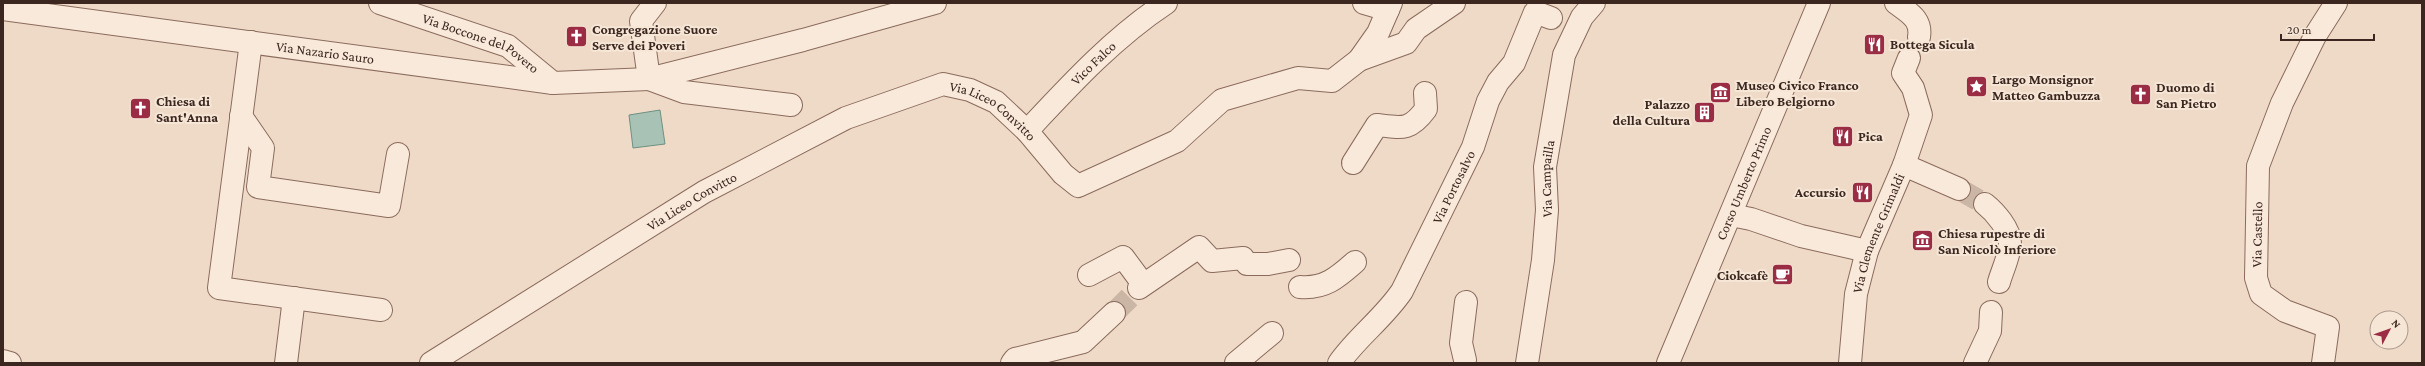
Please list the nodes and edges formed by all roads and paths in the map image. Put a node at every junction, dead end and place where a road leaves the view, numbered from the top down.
1 (380, 3) edge
2 (655, 3) edge
3 (934, 3) edge
4 (1166, 3) edge
5 (1364, 3) edge
6 (1454, 3) edge
7 (1594, 3) edge
8 (1819, 3) edge
9 (1896, 3) edge
10 (2336, 3) edge
11 (1389, 7) edge
12 (3, 9) edge
13 (1567, 25) junction
14 (1919, 37) dead end
15 (251, 42) junction
16 (1909, 58) dead end
17 (1359, 60) junction
18 (649, 79) junction
19 (553, 83) junction
20 (1425, 93) dead end
21 (791, 104) dead end
22 (241, 116) junction
23 (1027, 131) junction
24 (398, 154) dead end
25 (1352, 163) dead end
26 (1904, 165) junction
27 (1959, 189) tunnel mouth
28 (1985, 204) tunnel mouth
29 (1730, 215) junction
30 (1867, 251) junction
31 (1289, 260) dead end
32 (1356, 262) dead end
33 (1089, 275) dead end
34 (1999, 282) dead end
35 (1300, 287) dead end
36 (294, 298) junction
37 (1466, 302) dead end
38 (381, 310) dead end
39 (1991, 312) dead end
40 (1114, 313) tunnel mouth
41 (1272, 333) dead end
42 (1465, 360) dead end
43 (3, 361) edge
44 (1013, 361) edge
45 (10, 363) edge
46 (286, 363) edge
47 (430, 363) edge
48 (1236, 363) edge
49 (1339, 363) edge
50 (1526, 363) edge
51 (1668, 363) edge
52 (1850, 363) edge
53 (1975, 363) edge
54 (2323, 363) edge

1 - 19 street, Via Boccone del Povero
2 - 18 street
3 - 18 street
4 - 23 street, Vico Falco
5 - 11 street
6 - 17 street, Via Liceo Convitto
7 - 13 street, Via Campailla
8 - 29 street, Corso Umberto Primo
9 - 14 street
10 - 54 street, Via Castello
11 - 17 street
12 - 15 street, Via Nazario Sauro
13 - 49 street, Via Portosalvo
13 - 50 street, Via Campailla
15 - 19 street, Via Nazario Sauro
15 - 22 street
16 - 26 street
17 - 23 street, Via Liceo Convitto
18 - 19 street, Via Nazario Sauro
18 - 21 street
20 - 25 street
22 - 24 street
22 - 36 street
23 - 47 street, Via Liceo Convitto
26 - 27 street, Via Clemente Grimaldi
26 - 30 street, Via Clemente Grimaldi
28 - 34 street
29 - 30 street
29 - 51 street, Corso Umberto Primo
30 - 52 street, Via Clemente Grimaldi
31 - 33 street
32 - 35 street
36 - 38 street
36 - 46 street
37 - 42 street
39 - 53 street
40 - 44 street
41 - 48 street
43 - 45 street

